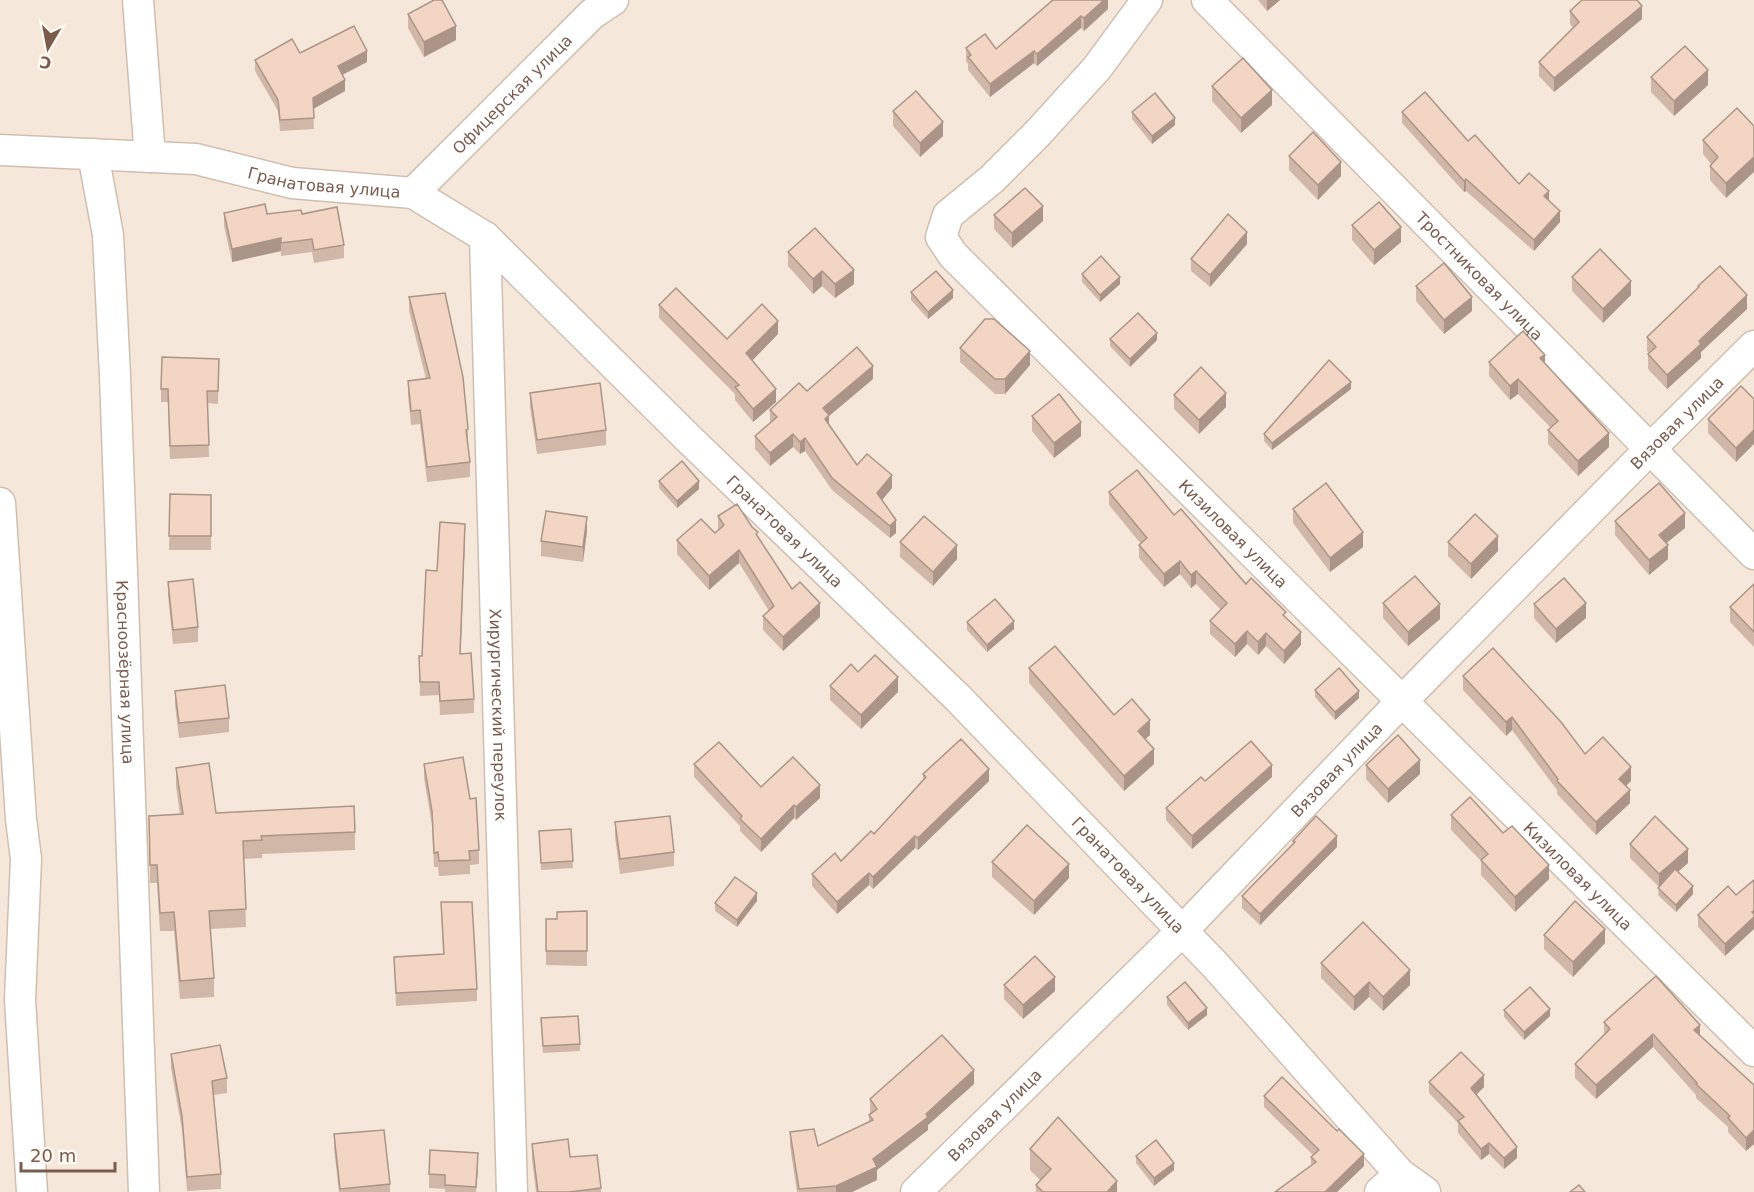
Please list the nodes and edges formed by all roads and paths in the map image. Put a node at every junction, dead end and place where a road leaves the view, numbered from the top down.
1 (138, 0) edge
2 (1148, 0) edge
3 (1207, 0) edge
4 (596, 5) edge
5 (0, 150) edge
6 (93, 154) junction
7 (150, 157) junction
8 (413, 193) junction
9 (485, 237) junction
10 (1754, 346) edge
11 (1650, 449) junction
12 (0, 503) edge
13 (1754, 554) edge
14 (1401, 702) junction
15 (1182, 931) junction
16 (1754, 1051) edge
17 (1390, 1183) edge
18 (32, 1192) edge
19 (144, 1192) edge
20 (512, 1192) edge
21 (916, 1192) edge
22 (1425, 1192) edge

1 - 7 street
2 - 14 street, Кизиловая улица
3 - 11 street, Тростниковая улица
4 - 8 street, Офицерская улица
5 - 6 street, Гранатовая улица
6 - 7 street, Гранатовая улица
6 - 19 street, Красноозёрная улица
7 - 8 street, Гранатовая улица
8 - 9 street, Гранатовая улица
9 - 15 street, Гранатовая улица
9 - 20 street, Хирургический переулок
10 - 11 street, Вязовая улица
11 - 13 street, Тростниковая улица
11 - 14 street, Вязовая улица
12 - 18 street
14 - 15 street, Вязовая улица
14 - 16 street, Кизиловая улица
15 - 17 street, Гранатовая улица
15 - 21 street, Вязовая улица
17 - 22 street, Гранатовая улица

